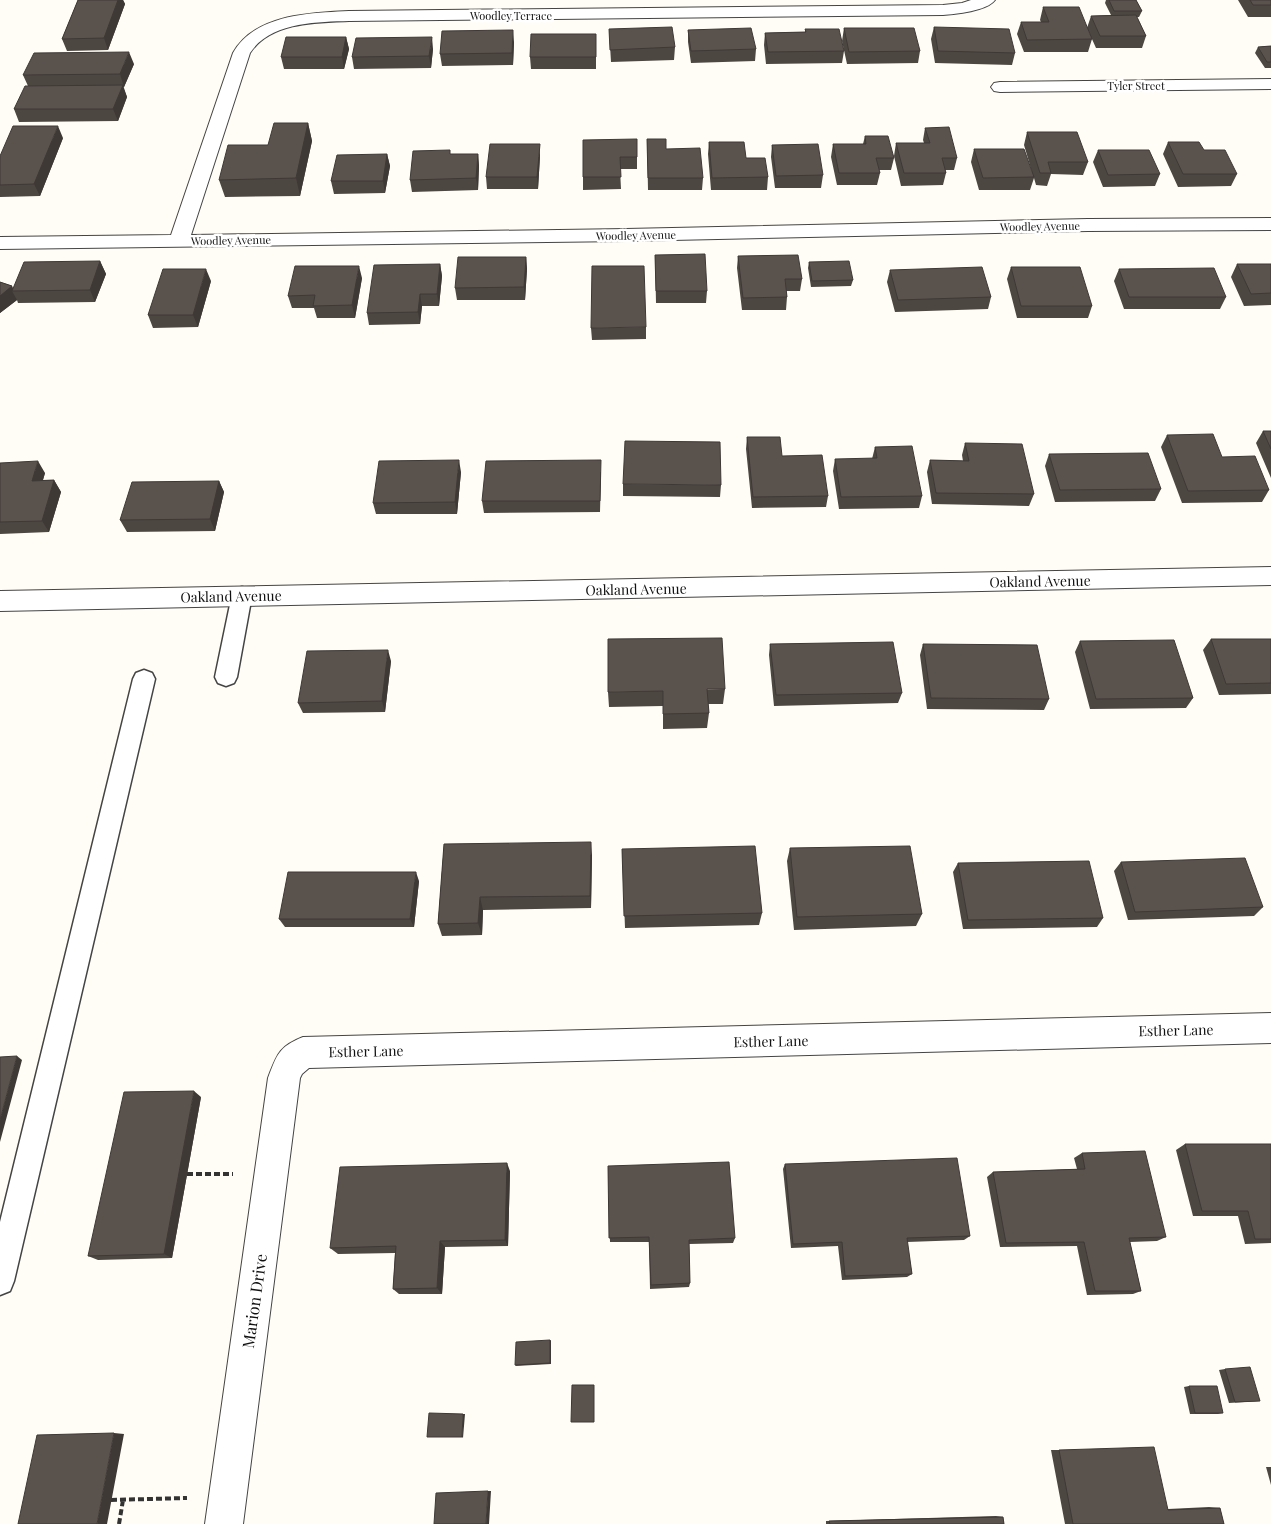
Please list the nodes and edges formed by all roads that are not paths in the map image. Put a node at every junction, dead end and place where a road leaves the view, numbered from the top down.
1 (987, 0) edge
2 (1271, 84) edge
3 (1000, 87) dead end
4 (1271, 224) edge
5 (179, 241) junction
6 (0, 243) edge
7 (1271, 576) edge
8 (242, 596) junction
9 (0, 601) edge
10 (226, 677) dead end
11 (144, 679) dead end
12 (1271, 1028) edge
13 (284, 1078) joint
14 (0, 1281) edge
15 (226, 1510) edge

1 - 5 street, Woodley Terrace
2 - 3 street, Tyler Street
4 - 5 street, Woodley Avenue
5 - 6 street, Woodley Avenue
7 - 8 street, Oakland Avenue
8 - 9 street, Oakland Avenue
8 - 10 lane
11 - 14 lane
12 - 13 street, Esther Lane
13 - 15 street, Marion Drive

